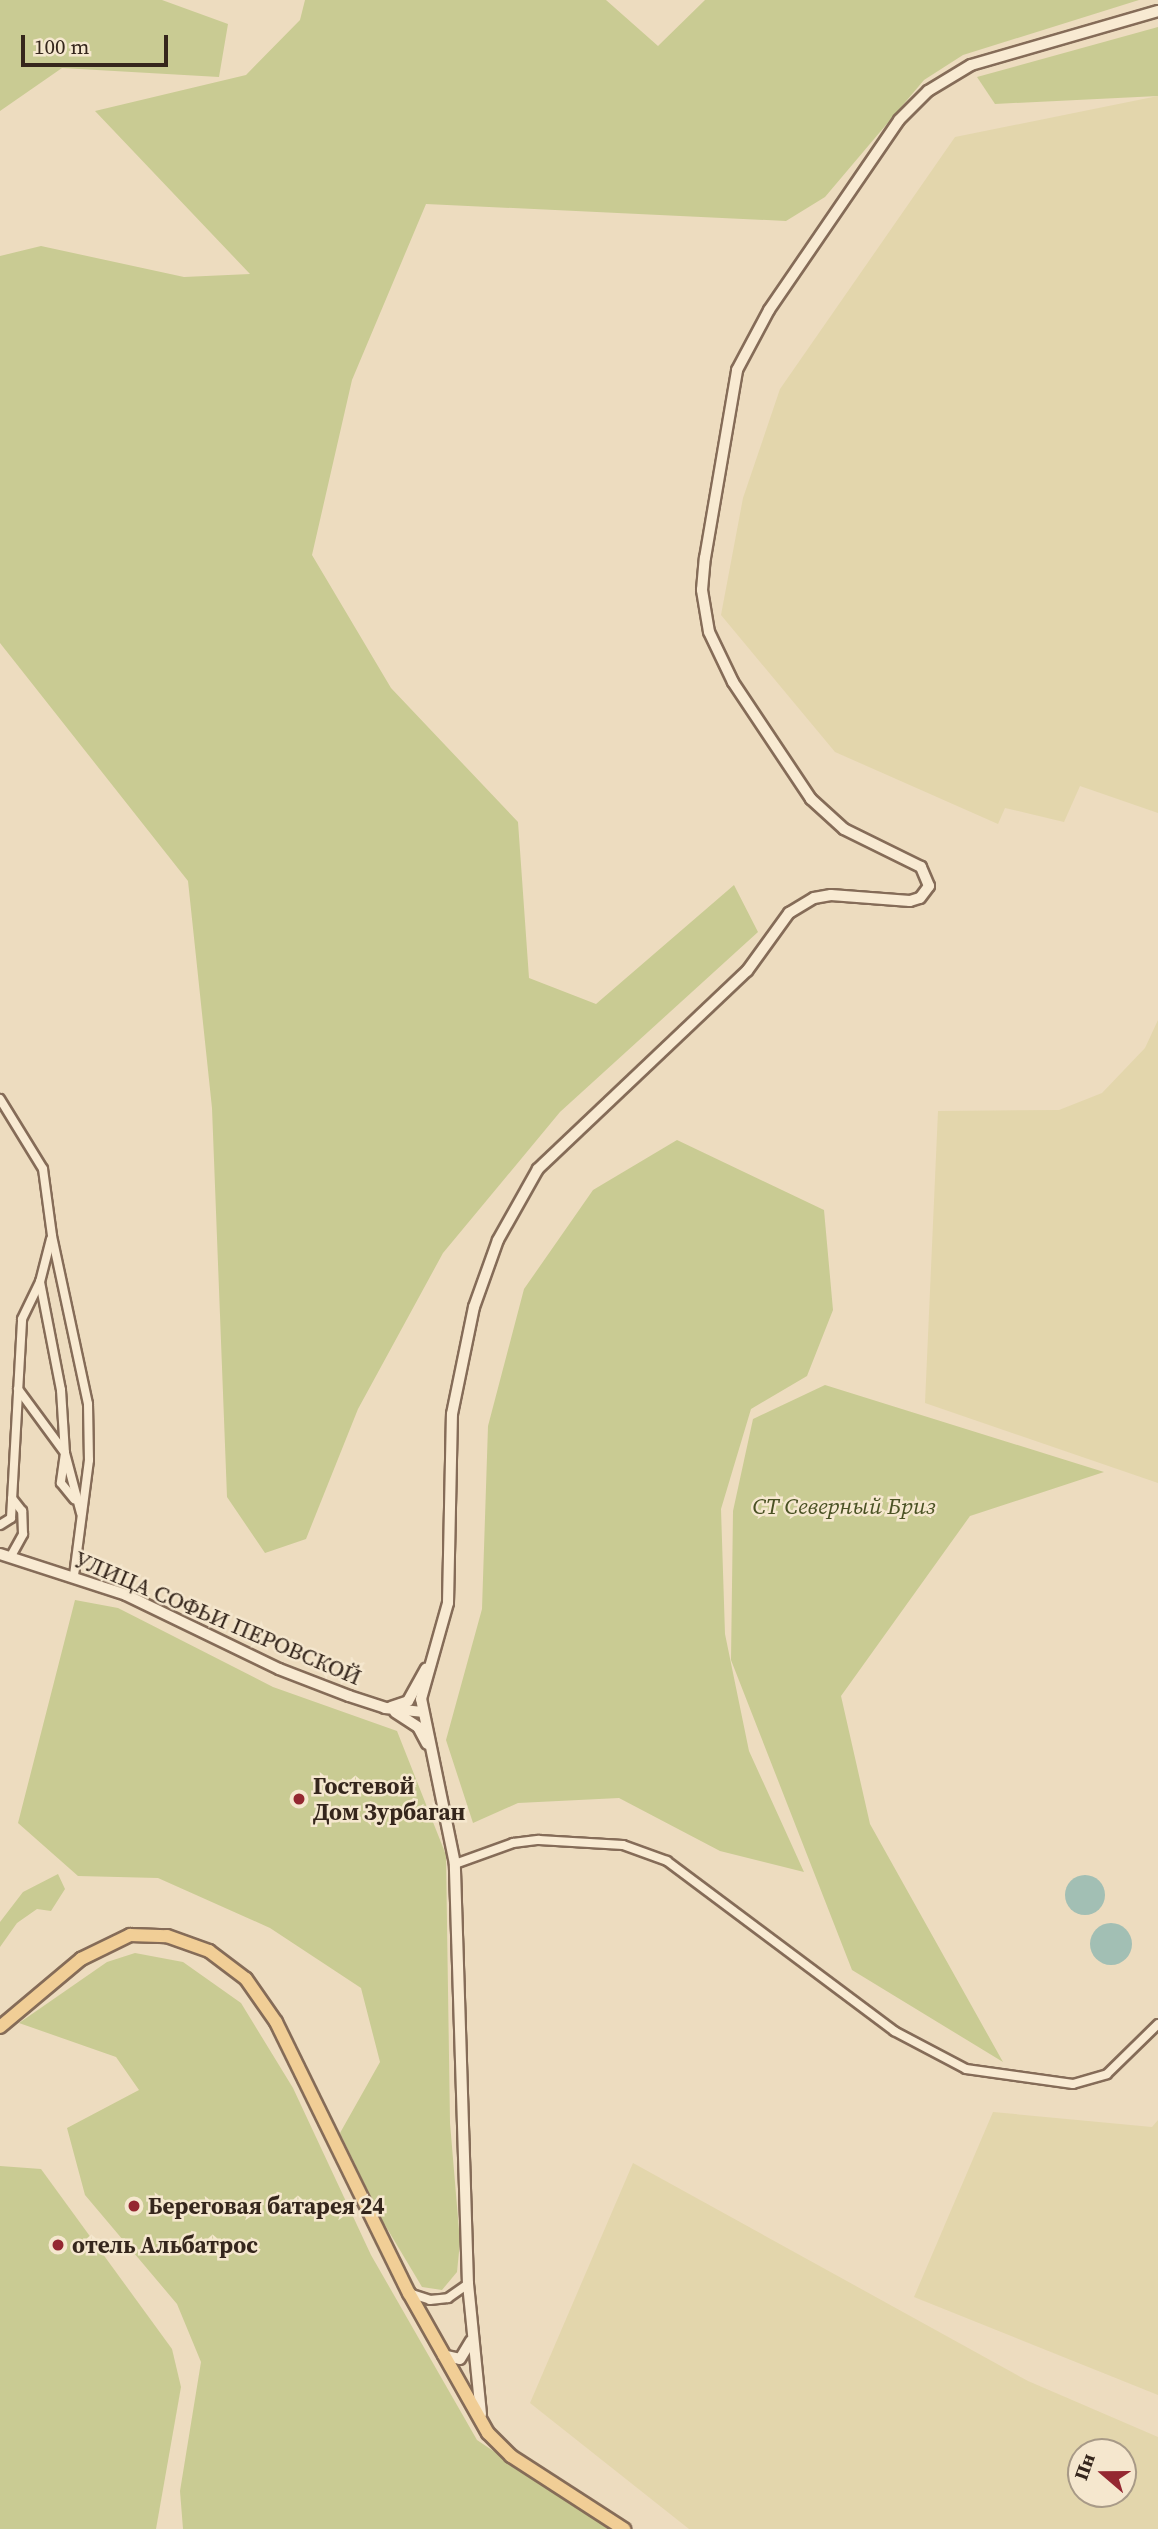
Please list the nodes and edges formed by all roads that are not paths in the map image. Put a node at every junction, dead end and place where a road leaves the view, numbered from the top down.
1 (1158, 11) edge
2 (0, 1099) edge
3 (52, 1237) junction
4 (40, 1282) junction
5 (18, 1389) junction
6 (65, 1453) junction
7 (12, 1498) junction
8 (82, 1514) junction
9 (0, 1525) edge
10 (6, 1555) edge
11 (74, 1575) junction
12 (431, 1659) junction
13 (385, 1708) junction
14 (422, 1712) junction
15 (427, 1744) junction
16 (455, 1864) junction
17 (1158, 2024) edge
18 (0, 2027) edge
19 (468, 2284) junction
20 (409, 2293) junction
21 (472, 2338) junction
22 (443, 2356) junction
23 (456, 2379) junction
24 (488, 2433) junction
25 (624, 2529) edge

1 - 12 main road
2 - 3 street
3 - 4 street
3 - 8 street
4 - 5 street
4 - 6 street
5 - 6 street
5 - 7 street
6 - 8 street
7 - 9 street
7 - 10 street
8 - 11 street
10 - 11 street, УЛИЦА СОФЬИ ПЕРОВСКОЙ
11 - 13 street, УЛИЦА СОФЬИ ПЕРОВСКОЙ
12 - 13 street
12 - 14 main road
13 - 14 street, УЛИЦА СОФЬИ ПЕРОВСКОЙ
13 - 15 street
14 - 15 main road
15 - 16 main road
16 - 17 street
16 - 19 main road
18 - 20 main road
19 - 20 street
19 - 21 main road
20 - 22 main road
21 - 22 main road
21 - 23 main road
21 - 24 main road
22 - 23 main road
23 - 24 main road
24 - 25 main road

